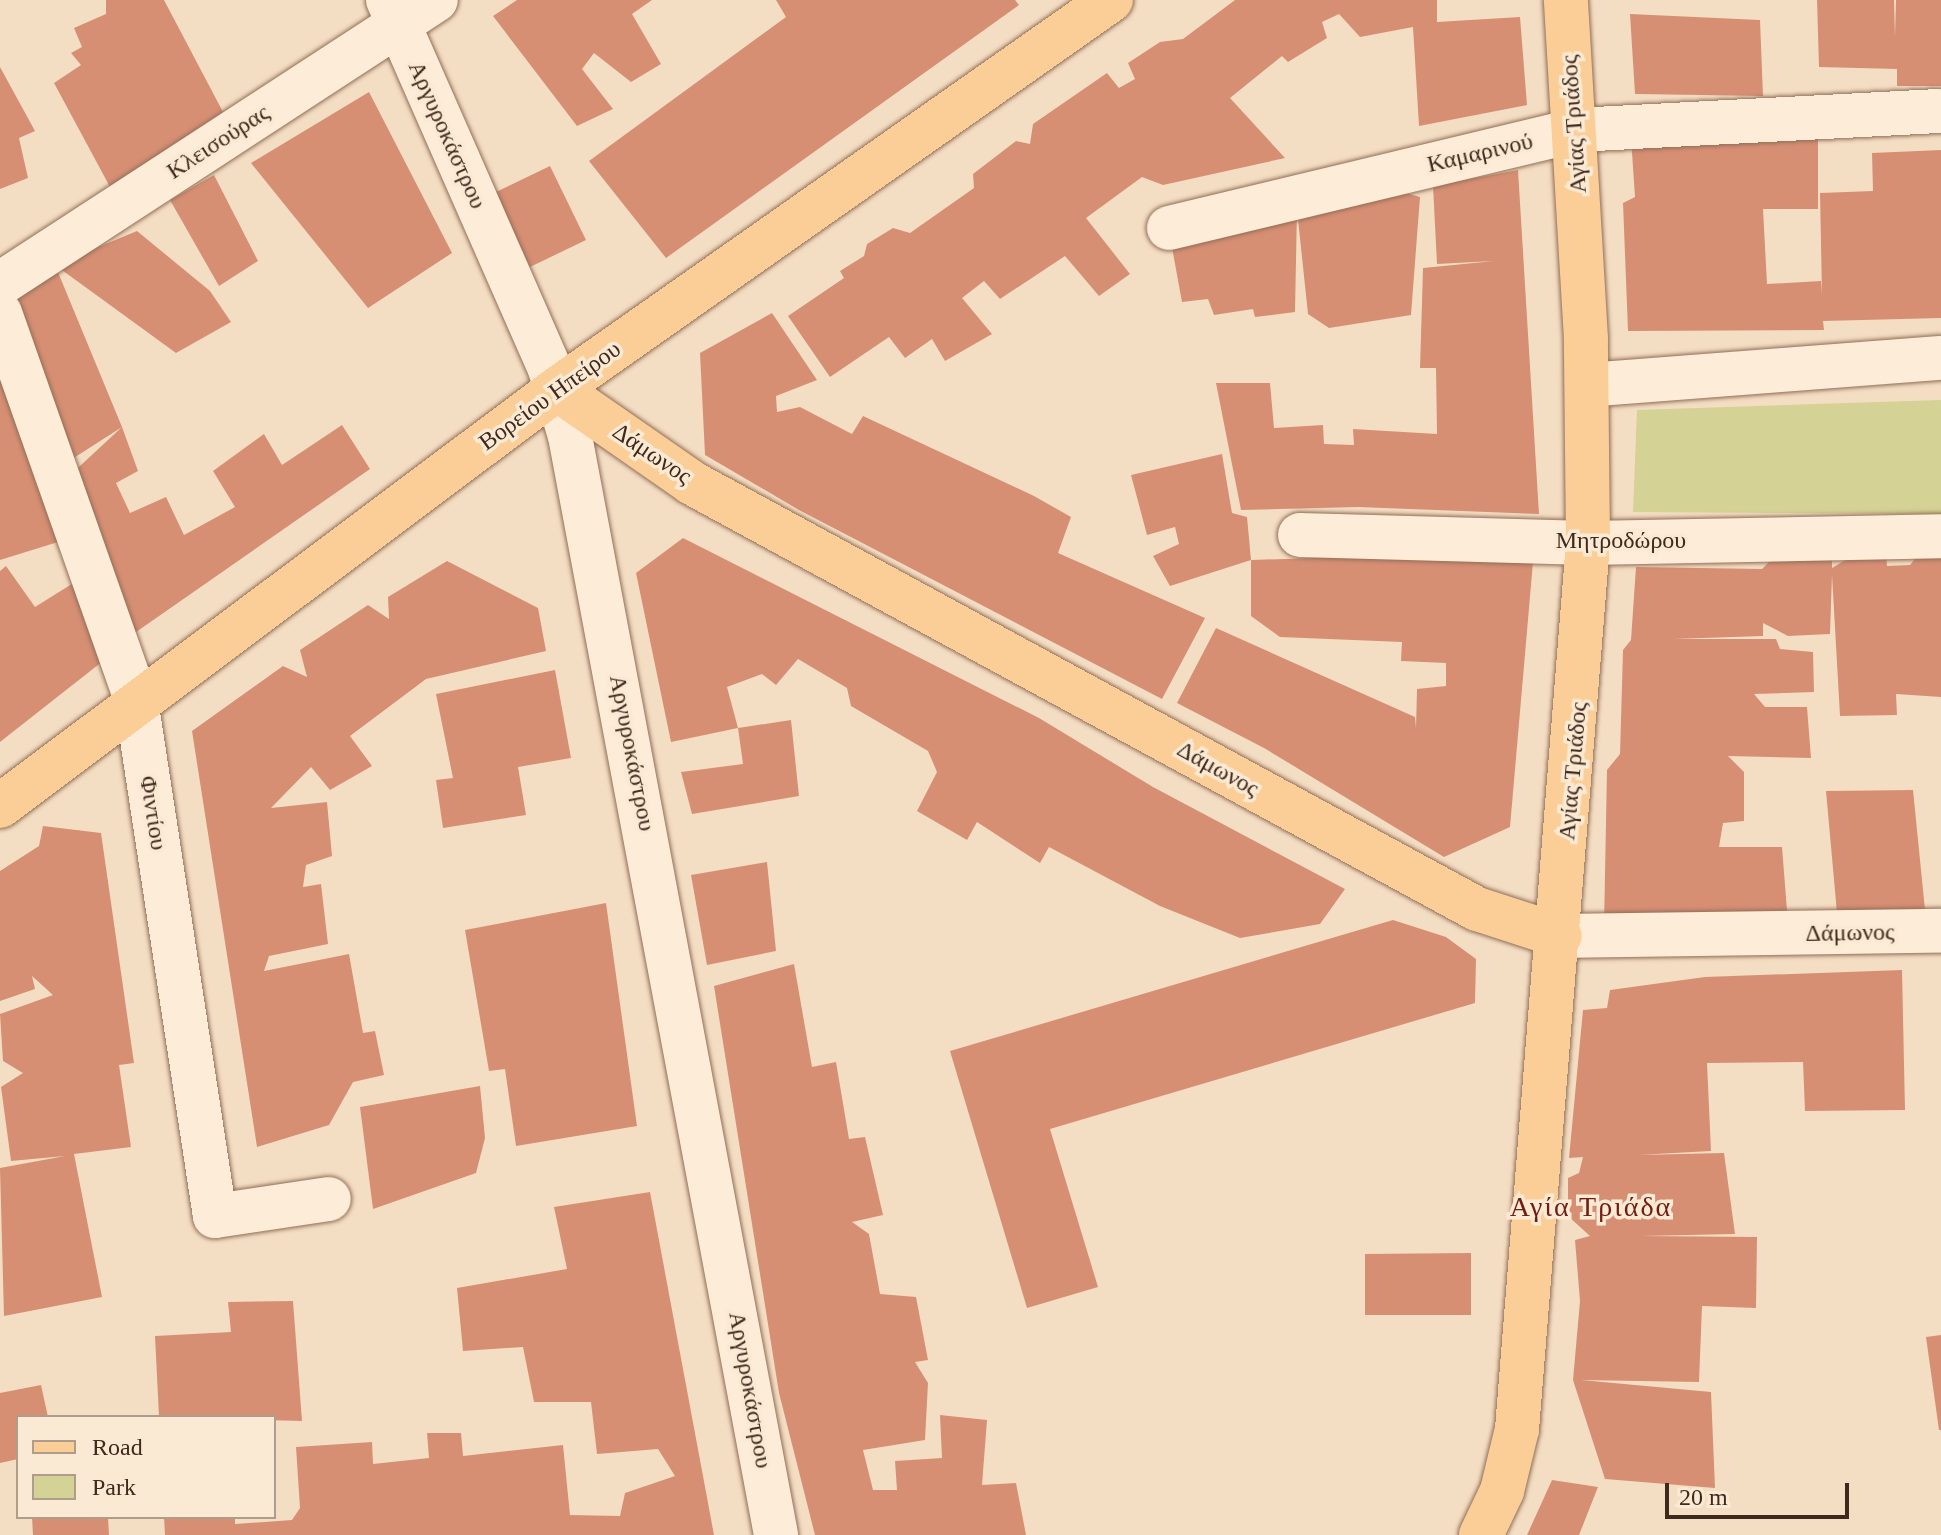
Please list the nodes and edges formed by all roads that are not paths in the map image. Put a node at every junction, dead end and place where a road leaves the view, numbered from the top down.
1 (436, 0) edge
2 (1111, 0) edge
3 (1566, 0) edge
4 (393, 12) edge
5 (1940, 111) edge
6 (1576, 130) junction
7 (1169, 228) dead end
8 (0, 284) edge
9 (0, 313) edge
10 (1941, 358) edge
11 (1587, 385) junction
12 (557, 389) junction
13 (1300, 535) dead end
14 (1941, 536) edge
15 (1588, 543) junction
16 (136, 700) junction
17 (0, 806) edge
18 (1941, 931) edge
19 (1560, 936) junction
20 (329, 1199) dead end
21 (776, 1535) edge
22 (1481, 1535) edge

1 - 4 street, Κλεισούρας
2 - 12 main road, Βορείου Ηπείρου
3 - 6 main road, Αγίας Τριάδος
4 - 8 street, Κλεισούρας
4 - 12 street, Αργυροκάστρου
5 - 6 street, Καμαρινού
6 - 7 street, Καμαρινού
6 - 11 main road, Αγίας Τριάδος
9 - 16 street, Φιντίου
10 - 11 street
11 - 15 main road, Αγίας Τριάδος
12 - 16 main road, Βορείου Ηπείρου
12 - 19 main road, Δάμωνος
12 - 21 street, Αργυροκάστρου
13 - 15 street, Μητροδώρου
14 - 15 street, Μητροδώρου
15 - 19 main road, Αγίας Τριάδος
16 - 17 main road, Βορείου Ηπείρου
16 - 20 street, Φιντίου
18 - 19 street, Δάμωνος
19 - 22 main road, Αγίας Τριάδος

